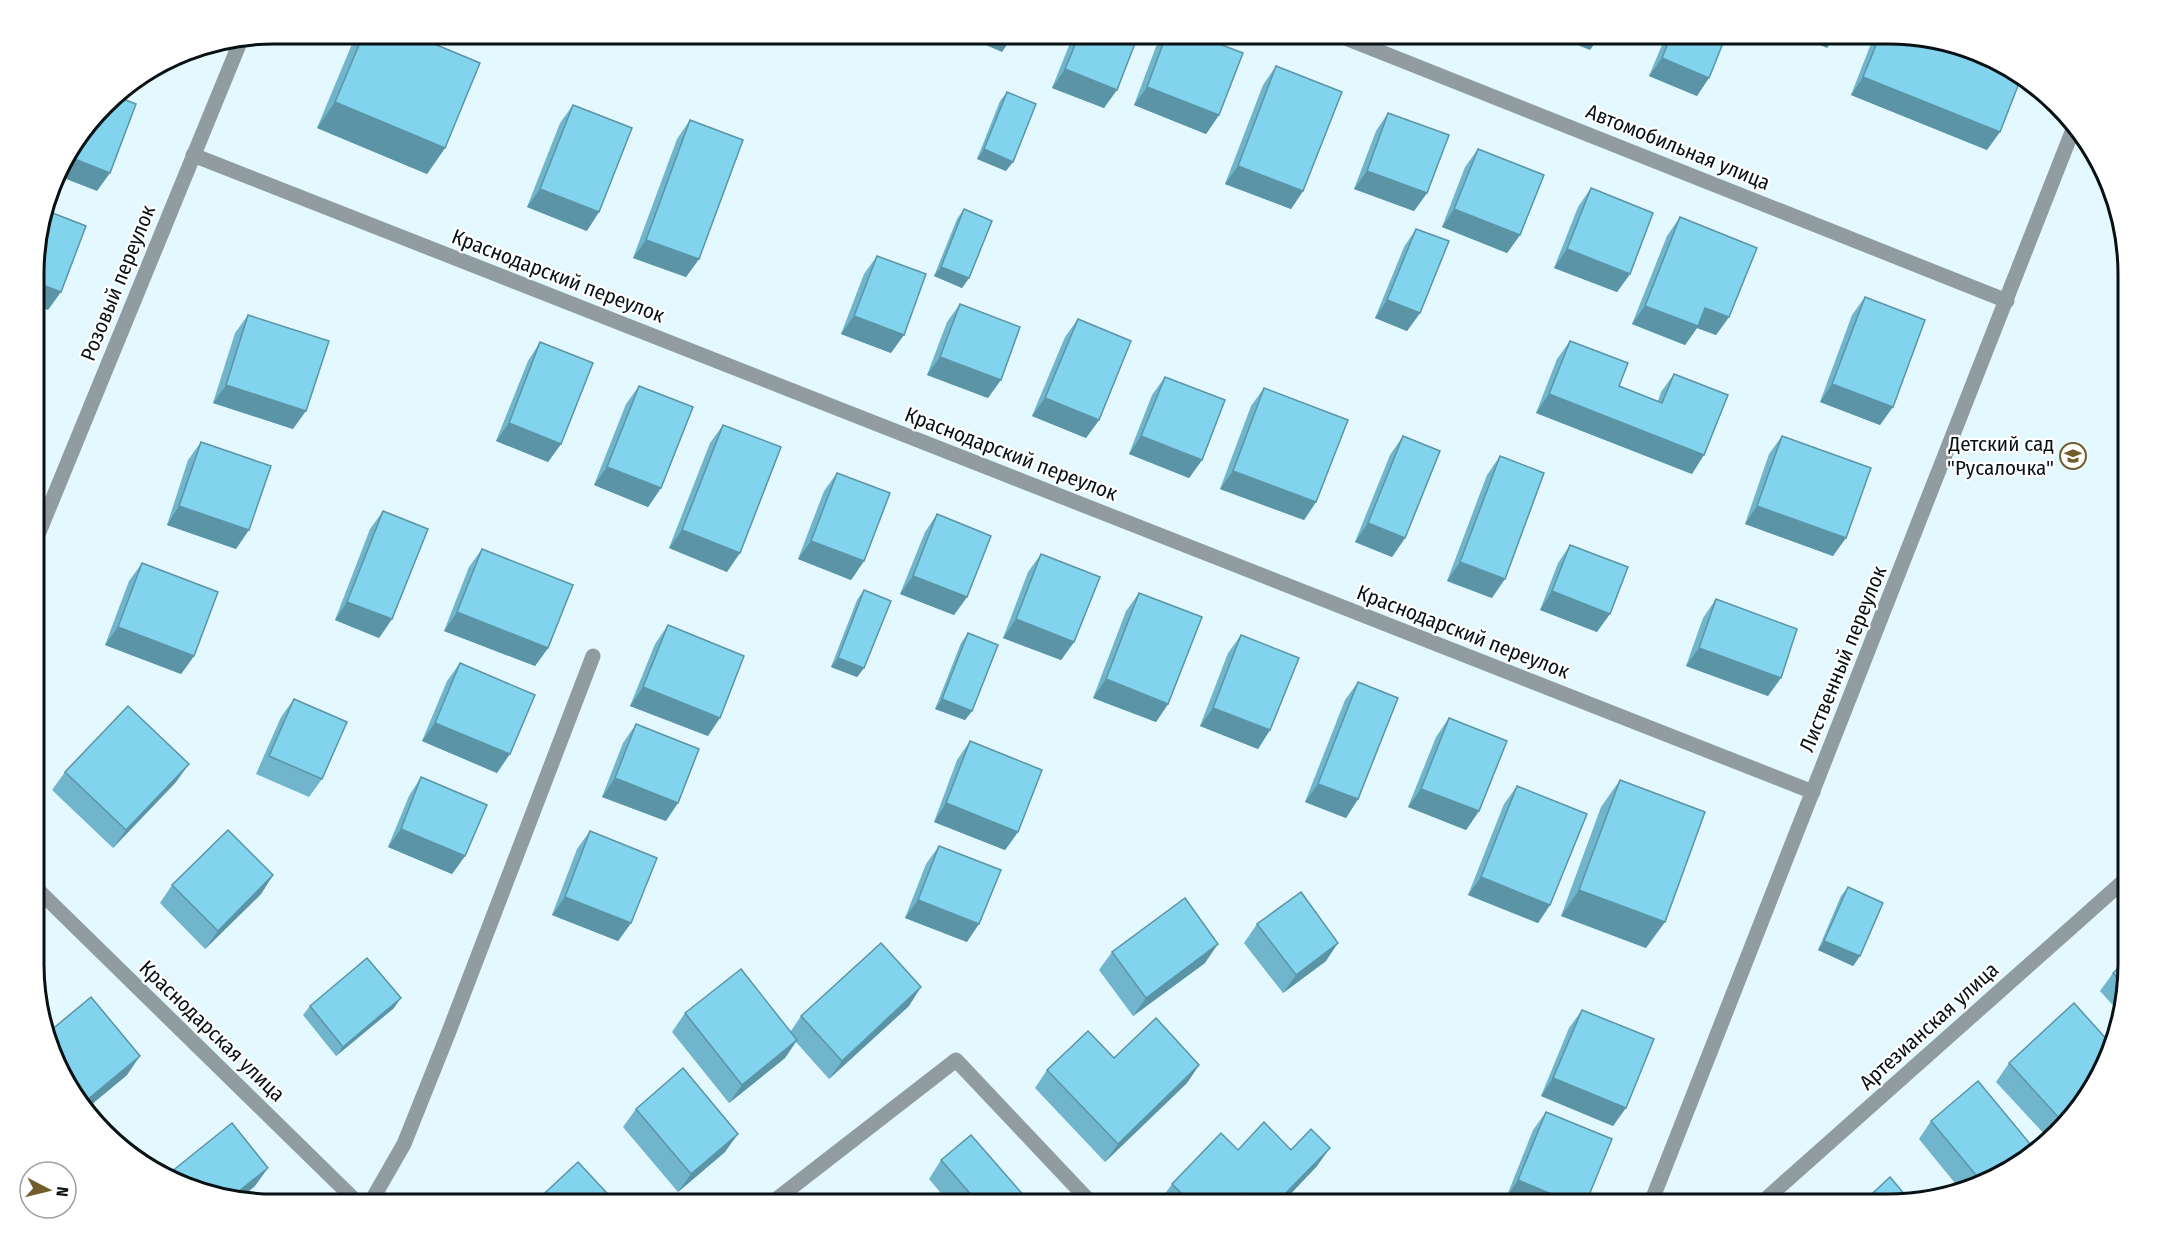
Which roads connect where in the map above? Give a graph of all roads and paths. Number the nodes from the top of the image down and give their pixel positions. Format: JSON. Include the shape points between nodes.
{"nodes":[{"id":1,"x":1361,"y":44,"type":"edge"},
{"id":2,"x":238,"y":46,"type":"edge"},
{"id":3,"x":2071,"y":135,"type":"edge"},
{"id":4,"x":193,"y":155,"type":"junction"},
{"id":5,"x":2007,"y":301,"type":"junction"},
{"id":6,"x":44,"y":520,"type":"edge"},
{"id":7,"x":593,"y":656,"type":"dead end"},
{"id":8,"x":1813,"y":792,"type":"junction"},
{"id":9,"x":2118,"y":886,"type":"edge"},
{"id":10,"x":44,"y":896,"type":"edge"},
{"id":11,"x":349,"y":1194,"type":"edge"},
{"id":12,"x":375,"y":1194,"type":"edge"},
{"id":13,"x":783,"y":1194,"type":"edge"},
{"id":14,"x":1083,"y":1194,"type":"edge"},
{"id":15,"x":1654,"y":1194,"type":"edge"},
{"id":16,"x":1770,"y":1194,"type":"edge"}],
"edges":[{"from":1,"to":5,"type":"street","name":"Автомобильная улица"},
{"from":2,"to":4,"type":"street","name":"Розовый переулок"},
{"from":3,"to":5,"type":"street","name":"Лиственный переулок"},
{"from":4,"to":6,"type":"street","name":"Розовый переулок"},
{"from":4,"to":8,"type":"street","name":"Краснодарский переулок"},
{"from":5,"to":8,"type":"street","name":"Лиственный переулок"},
{"from":7,"to":12,"type":"street","via":[[408,1133]]},
{"from":8,"to":15,"type":"street","name":"Лиственный переулок"},
{"from":9,"to":16,"type":"street","name":"Артезианская улица"},
{"from":10,"to":11,"type":"street","name":"Краснодарская улица"},
{"from":13,"to":14,"type":"street","via":[[956,1060]]}]}
